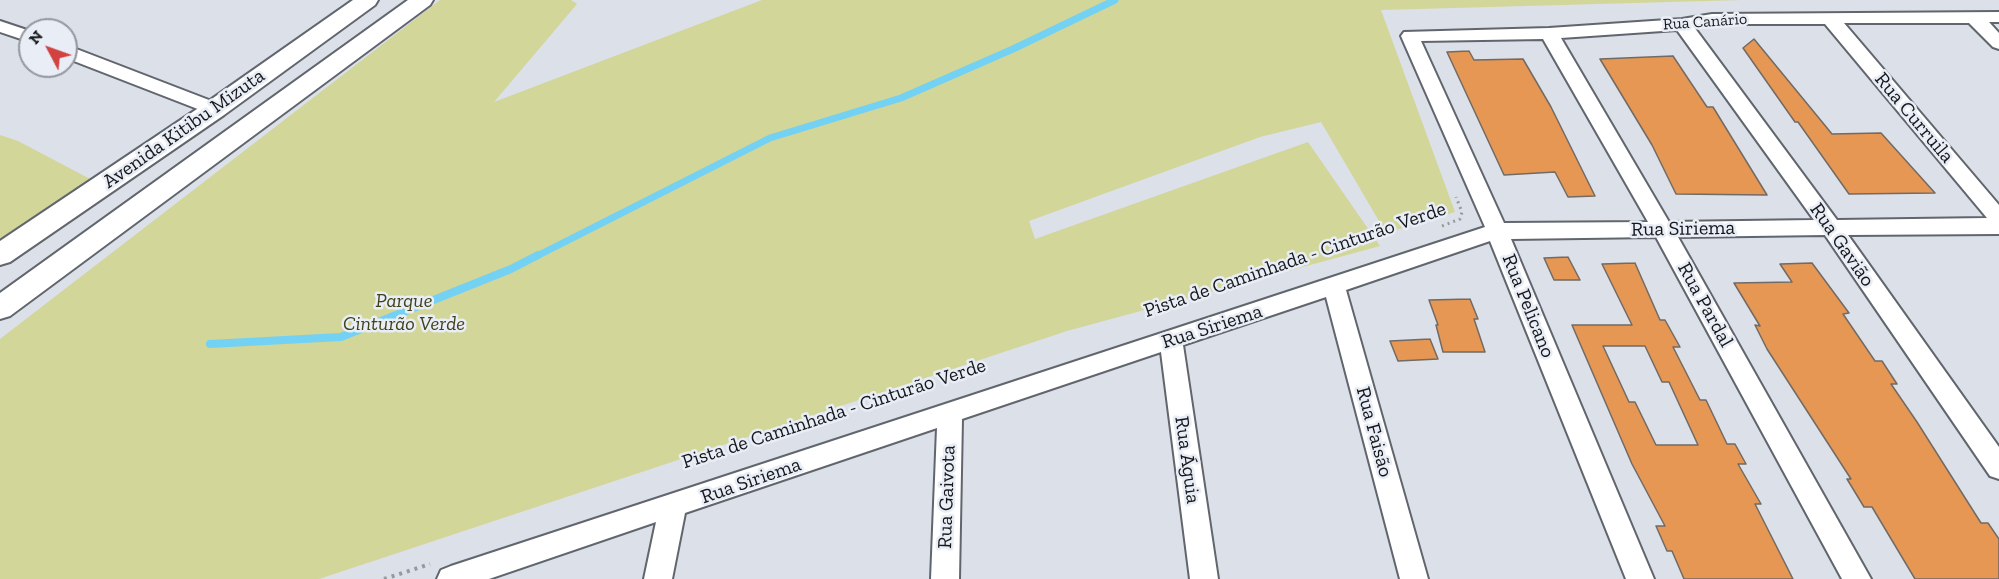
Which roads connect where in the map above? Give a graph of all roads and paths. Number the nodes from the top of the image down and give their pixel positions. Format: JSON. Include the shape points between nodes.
{"nodes":[{"id":1,"x":367,"y":0,"type":"edge"},
{"id":2,"x":422,"y":0,"type":"edge"},
{"id":3,"x":1974,"y":17,"type":"junction"},
{"id":4,"x":1999,"y":17,"type":"edge"},
{"id":5,"x":1830,"y":18,"type":"junction"},
{"id":6,"x":1682,"y":24,"type":"junction"},
{"id":7,"x":0,"y":26,"type":"edge"},
{"id":8,"x":18,"y":33,"type":"edge"},
{"id":9,"x":1550,"y":33,"type":"junction"},
{"id":10,"x":1410,"y":36,"type":"joint"},
{"id":11,"x":1999,"y":43,"type":"edge"},
{"id":12,"x":78,"y":56,"type":"edge"},
{"id":13,"x":214,"y":108,"type":"junction"},
{"id":14,"x":1454,"y":190,"type":"dead end"},
{"id":15,"x":1999,"y":219,"type":"edge"},
{"id":16,"x":1999,"y":226,"type":"edge"},
{"id":17,"x":1440,"y":227,"type":"dead end"},
{"id":18,"x":1831,"y":228,"type":"junction"},
{"id":19,"x":1663,"y":230,"type":"junction"},
{"id":20,"x":1497,"y":231,"type":"junction"},
{"id":21,"x":0,"y":255,"type":"edge"},
{"id":22,"x":1334,"y":286,"type":"junction"},
{"id":23,"x":0,"y":308,"type":"edge"},
{"id":24,"x":1171,"y":340,"type":"junction"},
{"id":25,"x":950,"y":414,"type":"junction"},
{"id":26,"x":1999,"y":468,"type":"edge"},
{"id":27,"x":673,"y":507,"type":"junction"},
{"id":28,"x":445,"y":570,"type":"edge"},
{"id":29,"x":384,"y":579,"type":"edge"},
{"id":30,"x":658,"y":579,"type":"edge"},
{"id":31,"x":945,"y":579,"type":"edge"},
{"id":32,"x":1204,"y":579,"type":"edge"},
{"id":33,"x":1414,"y":579,"type":"edge"},
{"id":34,"x":1640,"y":579,"type":"edge"},
{"id":35,"x":1857,"y":579,"type":"edge"}],
"edges":[{"from":1,"to":13,"type":"street","name":"Avenida Kitibu Mizuta"},
{"from":2,"to":23,"type":"street"},
{"from":3,"to":4,"type":"street","name":"Rua Canário"},
{"from":3,"to":5,"type":"street","name":"Rua Canário"},
{"from":3,"to":11,"type":"street"},
{"from":5,"to":6,"type":"street","name":"Rua Canário","via":[[1712,19]]},
{"from":5,"to":15,"type":"street","name":"Rua Curruila"},
{"from":6,"to":9,"type":"street","name":"Rua Canário"},
{"from":6,"to":18,"type":"street","name":"Rua Gavião"},
{"from":7,"to":8,"type":"street"},
{"from":9,"to":10,"type":"street","name":"Rua Canário"},
{"from":9,"to":19,"type":"street","name":"Rua Pardal"},
{"from":10,"to":20,"type":"street","name":"Rua Pelicano"},
{"from":12,"to":13,"type":"street"},
{"from":13,"to":21,"type":"street","name":"Avenida Kitibu Mizuta"},
{"from":14,"to":17,"type":"path","name":"Pista de Caminhada - Cinturão Verde","via":[[1462,212],[1460,219]]},
{"from":16,"to":18,"type":"street","name":"Rua Siriema"},
{"from":18,"to":19,"type":"street","name":"Rua Siriema"},
{"from":18,"to":26,"type":"street","name":"Rua Gavião"},
{"from":19,"to":20,"type":"street","name":"Rua Siriema"},
{"from":19,"to":35,"type":"street","name":"Rua Pardal"},
{"from":20,"to":22,"type":"street","name":"Rua Siriema"},
{"from":20,"to":34,"type":"street","name":"Rua Pelicano"},
{"from":22,"to":24,"type":"street","name":"Rua Siriema"},
{"from":22,"to":33,"type":"street","name":"Rua Faisão"},
{"from":24,"to":25,"type":"street","name":"Rua Siriema"},
{"from":24,"to":32,"type":"street","name":"Rua Águia"},
{"from":25,"to":27,"type":"street","name":"Rua Siriema"},
{"from":25,"to":31,"type":"street","name":"Rua Gaivota"},
{"from":27,"to":28,"type":"street","name":"Rua Siriema"},
{"from":27,"to":30,"type":"street"},
{"from":28,"to":29,"type":"path"}]}
